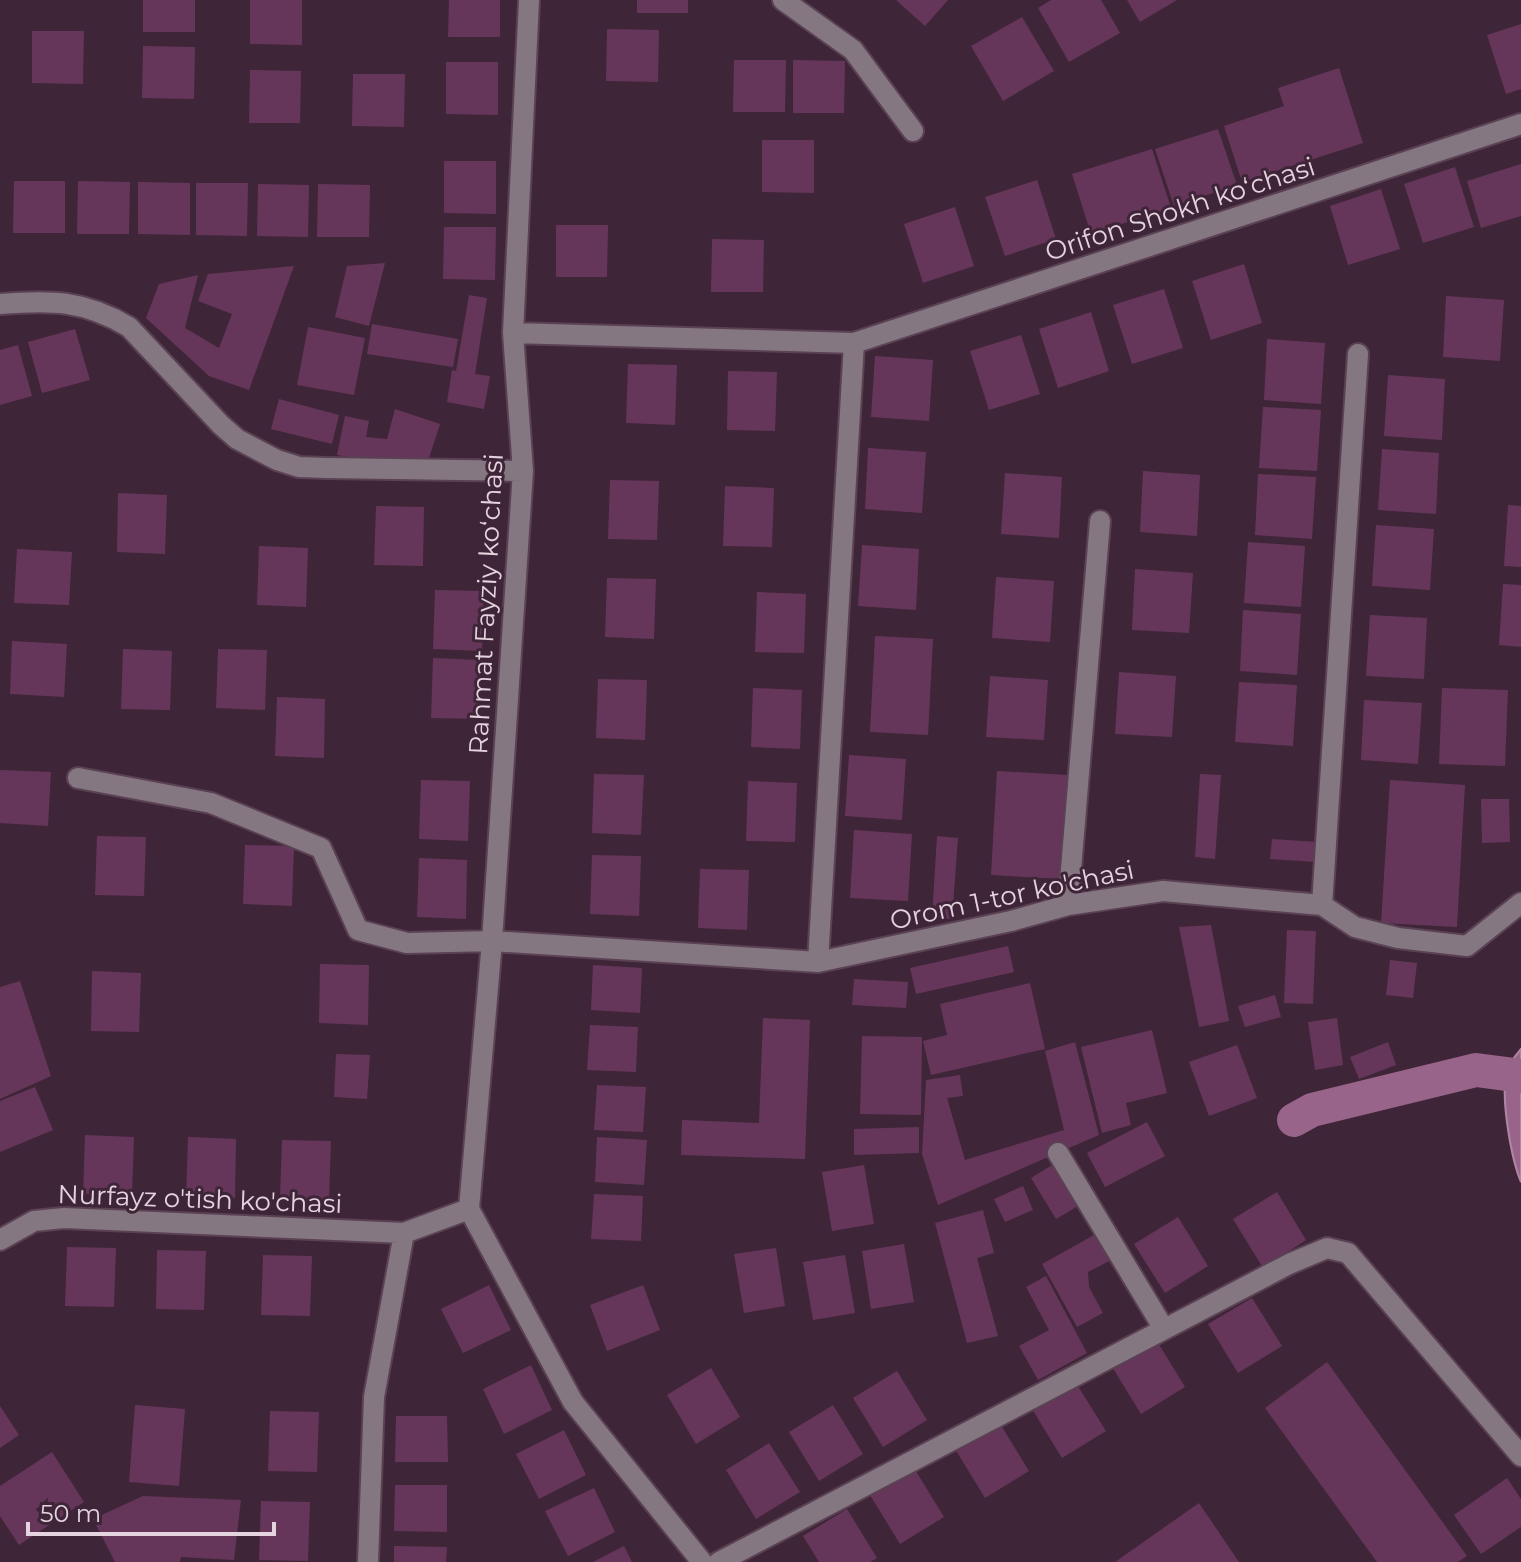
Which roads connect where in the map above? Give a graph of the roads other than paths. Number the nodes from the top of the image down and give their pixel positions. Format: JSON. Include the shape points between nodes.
{"nodes":[{"id":1,"x":529,"y":0,"type":"edge"},
{"id":2,"x":783,"y":0,"type":"edge"},
{"id":3,"x":1521,"y":124,"type":"edge"},
{"id":4,"x":913,"y":131,"type":"dead end"},
{"id":5,"x":0,"y":304,"type":"edge"},
{"id":6,"x":513,"y":333,"type":"junction"},
{"id":7,"x":854,"y":343,"type":"junction"},
{"id":8,"x":1358,"y":354,"type":"dead end"},
{"id":9,"x":523,"y":471,"type":"junction"},
{"id":10,"x":1100,"y":521,"type":"dead end"},
{"id":11,"x":78,"y":778,"type":"dead end"},
{"id":12,"x":1521,"y":903,"type":"edge"},
{"id":13,"x":1068,"y":905,"type":"junction"},
{"id":14,"x":1322,"y":905,"type":"junction"},
{"id":15,"x":492,"y":941,"type":"junction"},
{"id":16,"x":818,"y":962,"type":"junction"},
{"id":17,"x":1058,"y":1153,"type":"dead end"},
{"id":18,"x":469,"y":1209,"type":"junction"},
{"id":19,"x":404,"y":1233,"type":"junction"},
{"id":20,"x":0,"y":1240,"type":"edge"},
{"id":21,"x":1164,"y":1329,"type":"junction"},
{"id":22,"x":1521,"y":1456,"type":"edge"},
{"id":23,"x":368,"y":1562,"type":"edge"},
{"id":24,"x":702,"y":1562,"type":"edge"},
{"id":25,"x":719,"y":1562,"type":"edge"}],
"edges":[{"from":1,"to":6,"type":"street","name":"Rahmat Fayziy koʻchasi"},
{"from":2,"to":4,"type":"street","via":[[853,50]]},
{"from":3,"to":7,"type":"street","name":"Orifon Shokh koʻchasi"},
{"from":5,"to":9,"type":"street","via":[[62,302],[109,315],[129,327],[237,439],[287,464]]},
{"from":6,"to":7,"type":"street","name":"Orifon Shokh koʻchasi"},
{"from":6,"to":9,"type":"street","name":"Rahmat Fayziy koʻchasi"},
{"from":7,"to":16,"type":"street"},
{"from":8,"to":14,"type":"street"},
{"from":9,"to":15,"type":"street","name":"Rahmat Fayziy koʻchasi"},
{"from":10,"to":13,"type":"street"},
{"from":11,"to":15,"type":"street","name":"Orom 1-tor ko'chasi","via":[[211,803],[321,848],[358,930],[407,943]]},
{"from":12,"to":14,"type":"street","name":"Orom 1-tor ko'chasi","via":[[1467,946],[1355,927]]},
{"from":13,"to":14,"type":"street","name":"Orom 1-tor ko'chasi","via":[[1163,891]]},
{"from":13,"to":16,"type":"street","name":"Orom 1-tor ko'chasi"},
{"from":15,"to":16,"type":"street","name":"Orom 1-tor ko'chasi"},
{"from":15,"to":18,"type":"street","name":"Rahmat Fayziy koʻchasi"},
{"from":17,"to":21,"type":"street"},
{"from":18,"to":19,"type":"street","name":"Nurfayz o'tish ko'chasi"},
{"from":18,"to":24,"type":"street","via":[[573,1402]]},
{"from":19,"to":20,"type":"street","name":"Nurfayz o'tish ko'chasi","via":[[64,1218],[34,1221]]},
{"from":19,"to":23,"type":"street","via":[[374,1397]]},
{"from":21,"to":22,"type":"street","via":[[1327,1248],[1348,1253]]},
{"from":21,"to":25,"type":"street"}]}
